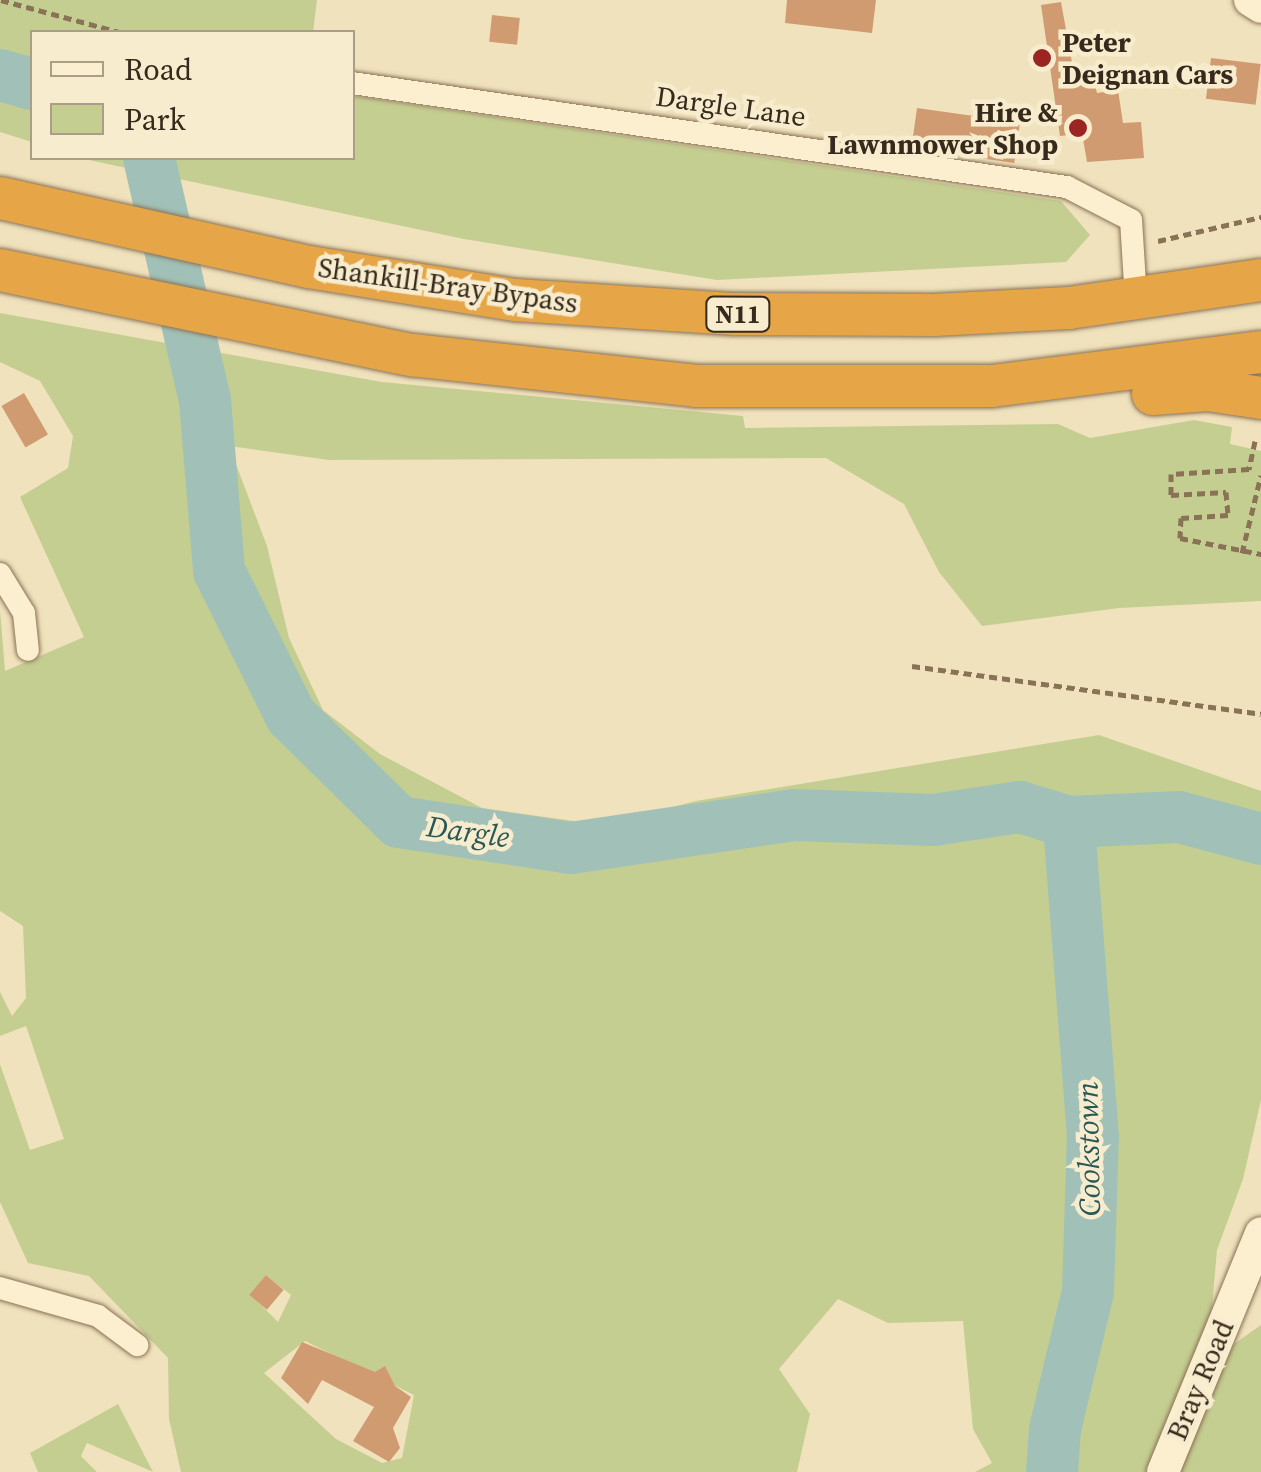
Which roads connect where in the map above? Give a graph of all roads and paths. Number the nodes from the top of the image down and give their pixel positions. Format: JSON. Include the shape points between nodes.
{"nodes":[{"id":1,"x":1,"y":0,"type":"edge"},
{"id":2,"x":1250,"y":0,"type":"edge"},
{"id":3,"x":1261,"y":7,"type":"edge"},
{"id":4,"x":113,"y":30,"type":"edge"},
{"id":5,"x":355,"y":83,"type":"edge"},
{"id":6,"x":0,"y":174,"type":"edge"},
{"id":7,"x":0,"y":198,"type":"edge"},
{"id":8,"x":45,"y":208,"type":"junction"},
{"id":9,"x":1261,"y":217,"type":"edge"},
{"id":10,"x":1136,"y":247,"type":"junction"},
{"id":11,"x":0,"y":270,"type":"edge"},
{"id":12,"x":1261,"y":280,"type":"edge"},
{"id":13,"x":1136,"y":300,"type":"junction"},
{"id":14,"x":1261,"y":352,"type":"edge"},
{"id":15,"x":992,"y":386,"type":"junction"},
{"id":16,"x":1261,"y":398,"type":"edge"},
{"id":17,"x":1255,"y":441,"type":"dead end"},
{"id":18,"x":1261,"y":475,"type":"edge"},
{"id":19,"x":1242,"y":553,"type":"junction"},
{"id":20,"x":1261,"y":554,"type":"edge"},
{"id":21,"x":0,"y":574,"type":"edge"},
{"id":22,"x":28,"y":650,"type":"dead end"},
{"id":23,"x":912,"y":666,"type":"dead end"},
{"id":24,"x":1261,"y":714,"type":"edge"},
{"id":25,"x":1261,"y":1233,"type":"edge"},
{"id":26,"x":0,"y":1288,"type":"edge"},
{"id":27,"x":1247,"y":1293,"type":"edge"},
{"id":28,"x":138,"y":1345,"type":"dead end"},
{"id":29,"x":1164,"y":1472,"type":"edge"}],
"edges":[{"from":1,"to":4,"type":"path"},
{"from":2,"to":3,"type":"main road"},
{"from":5,"to":10,"type":"street","name":"Dargle Lane","via":[[1066,187],[1131,220]]},
{"from":6,"to":8,"type":"highway","number":"N11"},
{"from":7,"to":8,"type":"highway","name":"Shankill-Bray Bypass","number":"N11"},
{"from":8,"to":13,"type":"highway","name":"Shankill-Bray Bypass","number":"N11","via":[[218,248],[516,300],[735,314],[934,315]]},
{"from":9,"to":10,"type":"path"},
{"from":10,"to":13,"type":"street"},
{"from":11,"to":15,"type":"highway","via":[[412,355],[696,386]]},
{"from":12,"to":13,"type":"highway","name":"Shankill-Bray Bypass","number":"N11"},
{"from":14,"to":15,"type":"highway"},
{"from":15,"to":16,"type":"highway","via":[[1148,395],[1208,390]]},
{"from":17,"to":19,"type":"path","via":[[1249,469],[1171,474],[1172,495],[1226,492],[1228,515],[1181,518],[1180,538]]},
{"from":18,"to":19,"type":"path"},
{"from":19,"to":20,"type":"path"},
{"from":21,"to":22,"type":"street","via":[[24,614]]},
{"from":23,"to":24,"type":"path"},
{"from":25,"to":27,"type":"main road","name":"Bray Road"},
{"from":26,"to":28,"type":"street","via":[[98,1316]]},
{"from":27,"to":29,"type":"main road","name":"Bray Road"}]}
